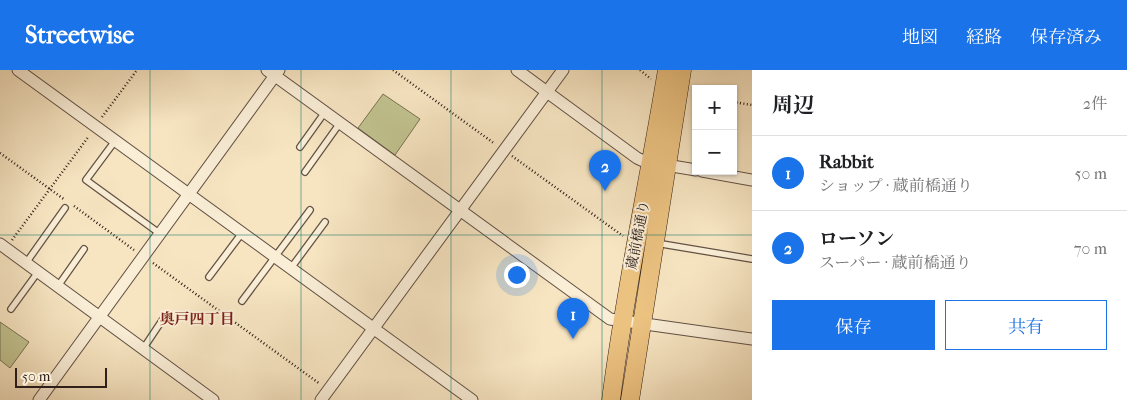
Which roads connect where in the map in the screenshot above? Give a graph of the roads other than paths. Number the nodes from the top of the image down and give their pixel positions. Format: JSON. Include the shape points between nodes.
{"nodes":[{"id":1,"x":18,"y":70,"type":"edge"},
{"id":2,"x":517,"y":70,"type":"edge"},
{"id":3,"x":563,"y":70,"type":"edge"},
{"id":4,"x":682,"y":70,"type":"edge"},
{"id":5,"x":274,"y":72,"type":"edge"},
{"id":6,"x":661,"y":75,"type":"edge"},
{"id":7,"x":547,"y":92,"type":"junction"},
{"id":8,"x":325,"y":112,"type":"junction"},
{"id":9,"x":340,"y":123,"type":"junction"},
{"id":10,"x":115,"y":141,"type":"junction"},
{"id":11,"x":300,"y":147,"type":"dead end"},
{"id":12,"x":659,"y":165,"type":"junction"},
{"id":13,"x":692,"y":169,"type":"edge"},
{"id":14,"x":305,"y":172,"type":"dead end"},
{"id":15,"x":724,"y":175,"type":"edge"},
{"id":16,"x":752,"y":180,"type":"edge"},
{"id":17,"x":188,"y":194,"type":"junction"},
{"id":18,"x":66,"y":208,"type":"dead end"},
{"id":19,"x":310,"y":210,"type":"dead end"},
{"id":20,"x":460,"y":210,"type":"junction"},
{"id":21,"x":325,"y":222,"type":"dead end"},
{"id":22,"x":242,"y":232,"type":"junction"},
{"id":23,"x":159,"y":233,"type":"junction"},
{"id":24,"x":656,"y":243,"type":"junction"},
{"id":25,"x":84,"y":249,"type":"dead end"},
{"id":26,"x":2,"y":250,"type":"edge"},
{"id":27,"x":275,"y":256,"type":"junction"},
{"id":28,"x":752,"y":259,"type":"edge"},
{"id":29,"x":26,"y":263,"type":"junction"},
{"id":30,"x":291,"y":268,"type":"junction"},
{"id":31,"x":38,"y":272,"type":"junction"},
{"id":32,"x":208,"y":277,"type":"dead end"},
{"id":33,"x":58,"y":286,"type":"junction"},
{"id":34,"x":242,"y":301,"type":"dead end"},
{"id":35,"x":11,"y":309,"type":"dead end"},
{"id":36,"x":99,"y":317,"type":"junction"},
{"id":37,"x":164,"y":319,"type":"dead end"},
{"id":38,"x":621,"y":322,"type":"junction"},
{"id":39,"x":642,"y":323,"type":"junction"},
{"id":40,"x":374,"y":328,"type":"junction"},
{"id":41,"x":752,"y":339,"type":"edge"},
{"id":42,"x":143,"y":349,"type":"junction"},
{"id":43,"x":39,"y":400,"type":"edge"},
{"id":44,"x":213,"y":400,"type":"edge"},
{"id":45,"x":321,"y":400,"type":"edge"},
{"id":46,"x":472,"y":400,"type":"edge"},
{"id":47,"x":610,"y":400,"type":"edge"},
{"id":48,"x":630,"y":400,"type":"edge"}],
"edges":[{"from":1,"to":10,"type":"street"},
{"from":2,"to":7,"type":"street"},
{"from":3,"to":7,"type":"street"},
{"from":4,"to":12,"type":"main road","name":"蔵前橋通り"},
{"from":5,"to":8,"type":"street"},
{"from":5,"to":17,"type":"street"},
{"from":6,"to":12,"type":"main road","name":"蔵前橋通り"},
{"from":7,"to":12,"type":"street","via":[[637,158]]},
{"from":7,"to":20,"type":"street"},
{"from":8,"to":9,"type":"street"},
{"from":8,"to":11,"type":"lane"},
{"from":9,"to":14,"type":"lane"},
{"from":9,"to":20,"type":"street"},
{"from":10,"to":17,"type":"street"},
{"from":10,"to":23,"type":"lane","via":[[86,180]]},
{"from":12,"to":13,"type":"street"},
{"from":12,"to":24,"type":"main road","name":"蔵前橋通り"},
{"from":12,"to":38,"type":"main road","name":"蔵前橋通り"},
{"from":15,"to":16,"type":"street"},
{"from":17,"to":22,"type":"street"},
{"from":17,"to":23,"type":"street"},
{"from":18,"to":29,"type":"lane"},
{"from":19,"to":27,"type":"lane"},
{"from":20,"to":38,"type":"street","via":[[610,319]]},
{"from":20,"to":40,"type":"street"},
{"from":21,"to":30,"type":"lane"},
{"from":22,"to":27,"type":"street"},
{"from":22,"to":32,"type":"lane"},
{"from":23,"to":36,"type":"street"},
{"from":24,"to":28,"type":"lane"},
{"from":24,"to":39,"type":"main road","name":"蔵前橋通り"},
{"from":25,"to":33,"type":"lane"},
{"from":26,"to":29,"type":"street"},
{"from":27,"to":30,"type":"street"},
{"from":27,"to":34,"type":"lane"},
{"from":29,"to":31,"type":"street"},
{"from":30,"to":40,"type":"street"},
{"from":31,"to":33,"type":"street"},
{"from":31,"to":35,"type":"lane"},
{"from":33,"to":36,"type":"street"},
{"from":36,"to":42,"type":"street"},
{"from":36,"to":43,"type":"street"},
{"from":37,"to":42,"type":"lane"},
{"from":38,"to":39,"type":"street"},
{"from":38,"to":47,"type":"main road","name":"蔵前橋通り"},
{"from":39,"to":41,"type":"street"},
{"from":39,"to":48,"type":"main road","name":"蔵前橋通り"},
{"from":40,"to":45,"type":"street"},
{"from":40,"to":46,"type":"street"},
{"from":42,"to":44,"type":"street"}]}
